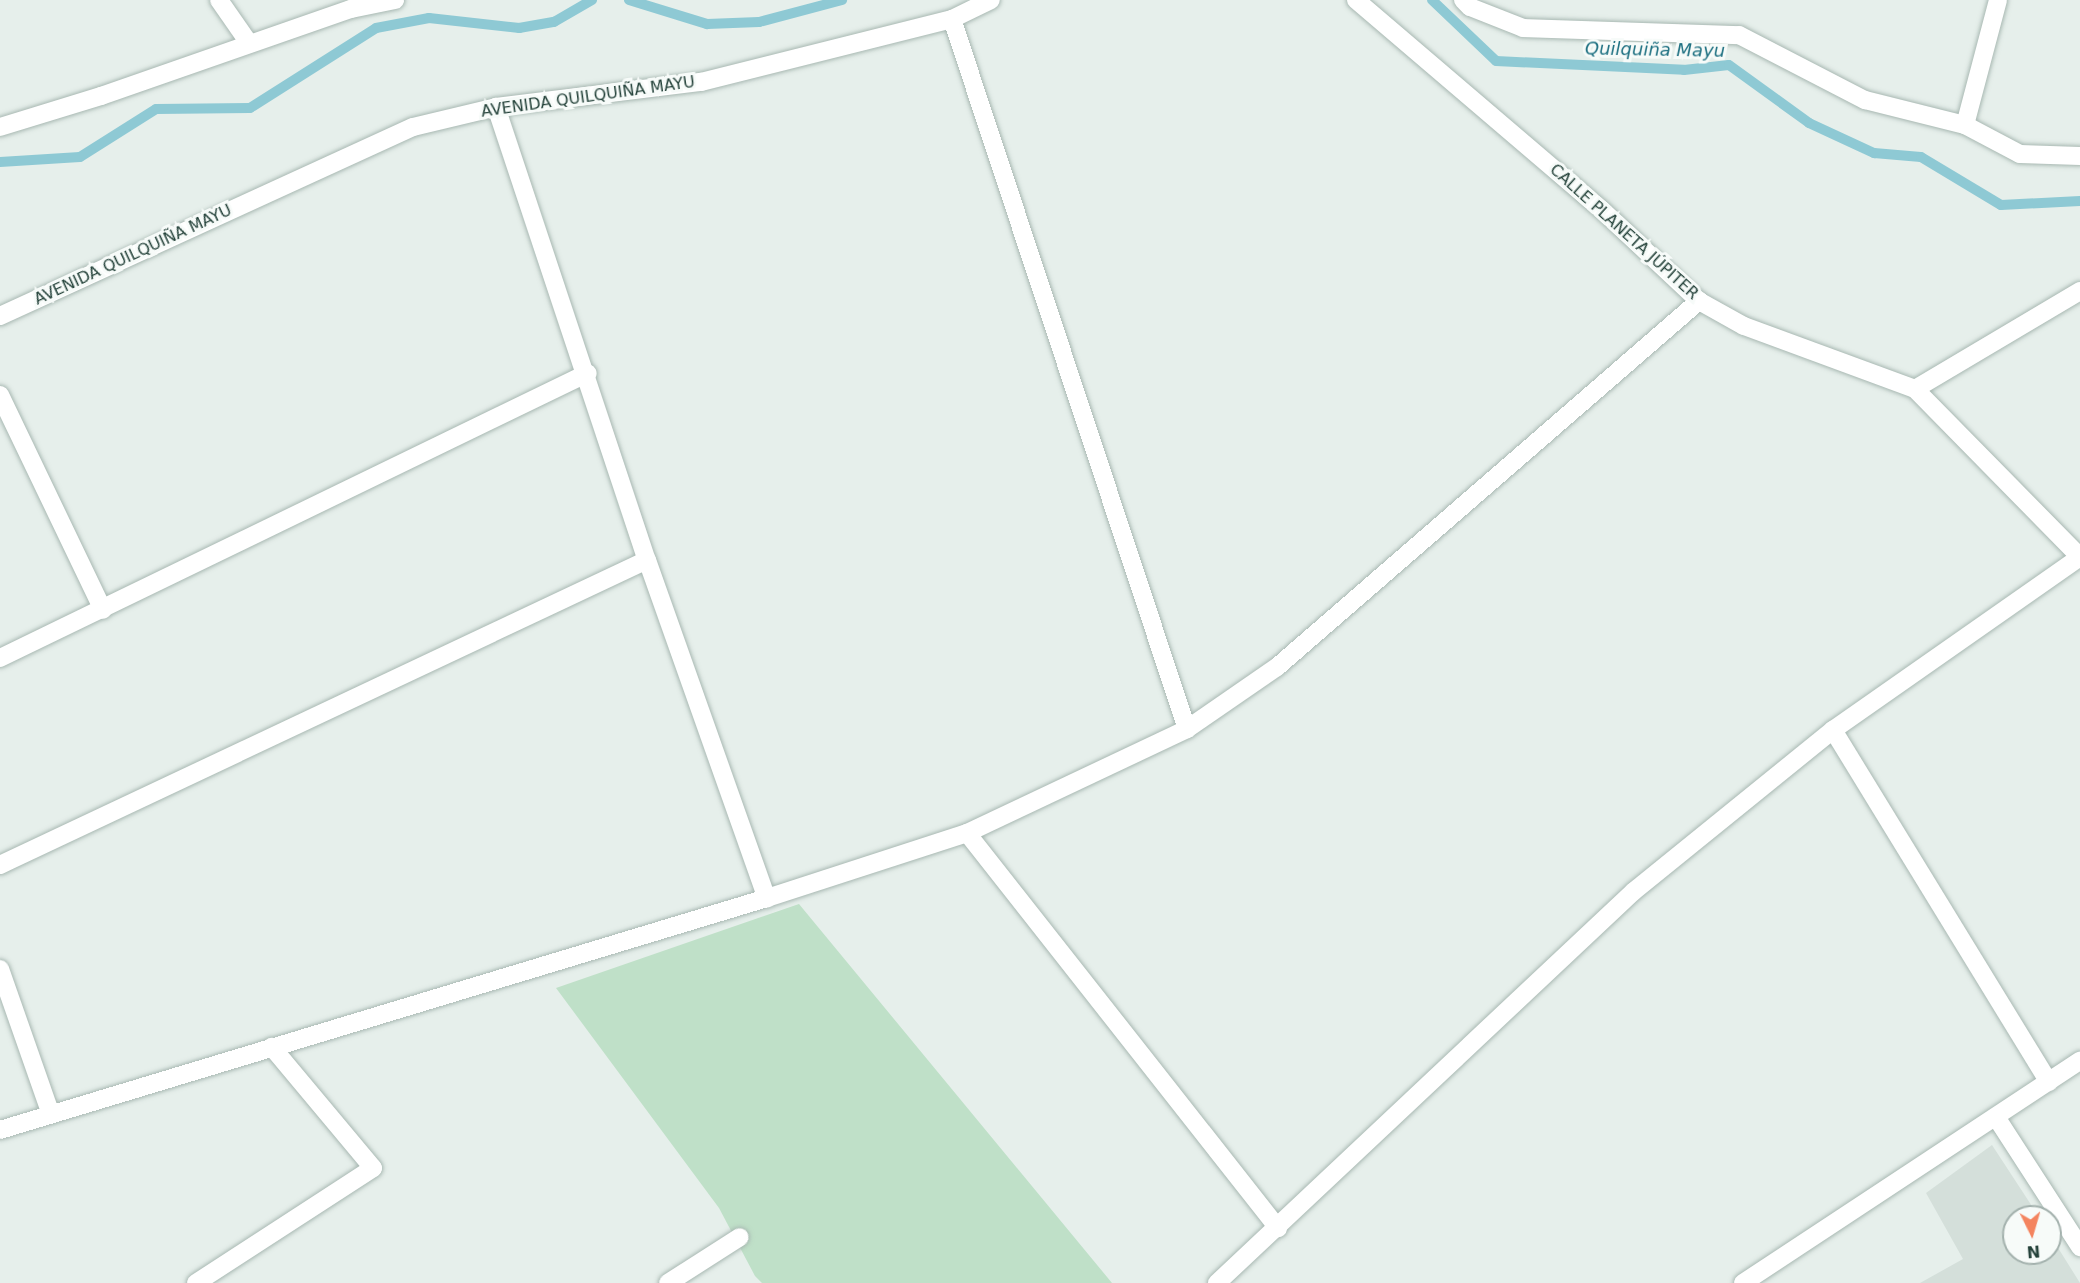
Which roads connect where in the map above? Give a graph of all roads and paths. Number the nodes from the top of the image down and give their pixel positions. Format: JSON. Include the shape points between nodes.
{"nodes":[{"id":1,"x":219,"y":0,"type":"edge"},
{"id":2,"x":395,"y":0,"type":"edge"},
{"id":3,"x":990,"y":0,"type":"edge"},
{"id":4,"x":1356,"y":0,"type":"edge"},
{"id":5,"x":1463,"y":0,"type":"edge"},
{"id":6,"x":1998,"y":0,"type":"edge"},
{"id":7,"x":952,"y":19,"type":"junction"},
{"id":8,"x":249,"y":43,"type":"junction"},
{"id":9,"x":495,"y":107,"type":"junction"},
{"id":10,"x":1965,"y":125,"type":"junction"},
{"id":11,"x":0,"y":127,"type":"edge"},
{"id":12,"x":2080,"y":156,"type":"edge"},
{"id":13,"x":2080,"y":291,"type":"edge"},
{"id":14,"x":1699,"y":301,"type":"junction"},
{"id":15,"x":0,"y":316,"type":"edge"},
{"id":16,"x":588,"y":373,"type":"junction"},
{"id":17,"x":1915,"y":389,"type":"junction"},
{"id":18,"x":0,"y":395,"type":"edge"},
{"id":19,"x":2080,"y":557,"type":"edge"},
{"id":20,"x":647,"y":560,"type":"junction"},
{"id":21,"x":103,"y":610,"type":"junction"},
{"id":22,"x":0,"y":658,"type":"edge"},
{"id":23,"x":1187,"y":729,"type":"junction"},
{"id":24,"x":1833,"y":730,"type":"junction"},
{"id":25,"x":967,"y":833,"type":"junction"},
{"id":26,"x":0,"y":865,"type":"edge"},
{"id":27,"x":767,"y":898,"type":"junction"},
{"id":28,"x":0,"y":969,"type":"edge"},
{"id":29,"x":272,"y":1047,"type":"junction"},
{"id":30,"x":2080,"y":1061,"type":"edge"},
{"id":31,"x":2049,"y":1082,"type":"junction"},
{"id":32,"x":50,"y":1112,"type":"junction"},
{"id":33,"x":1996,"y":1117,"type":"junction"},
{"id":34,"x":0,"y":1130,"type":"edge"},
{"id":35,"x":1278,"y":1228,"type":"junction"},
{"id":36,"x":740,"y":1237,"type":"dead end"},
{"id":37,"x":2080,"y":1247,"type":"edge"},
{"id":38,"x":1223,"y":1281,"type":"edge"},
{"id":39,"x":196,"y":1283,"type":"edge"},
{"id":40,"x":668,"y":1283,"type":"edge"},
{"id":41,"x":1743,"y":1283,"type":"edge"}],
"edges":[{"from":1,"to":8,"type":"street"},
{"from":2,"to":8,"type":"street","via":[[351,9]]},
{"from":3,"to":7,"type":"street","name":"AVENIDA QUILQUIÑA MAYU"},
{"from":4,"to":14,"type":"street","name":"CALLE PLANETA JÚPITER","via":[[1602,210]]},
{"from":5,"to":10,"type":"street","via":[[1470,7],[1523,28],[1739,35],[1865,100]]},
{"from":6,"to":10,"type":"street"},
{"from":7,"to":9,"type":"street","name":"AVENIDA QUILQUIÑA MAYU","via":[[701,82]]},
{"from":7,"to":23,"type":"street"},
{"from":8,"to":11,"type":"street"},
{"from":9,"to":15,"type":"street","name":"AVENIDA QUILQUIÑA MAYU","via":[[412,127]]},
{"from":9,"to":16,"type":"street"},
{"from":10,"to":12,"type":"street","via":[[2020,154]]},
{"from":13,"to":17,"type":"street"},
{"from":14,"to":17,"type":"street","name":"CALLE PLANETA JÚPITER","via":[[1744,326]]},
{"from":14,"to":23,"type":"street","via":[[1277,667]]},
{"from":16,"to":20,"type":"street"},
{"from":16,"to":21,"type":"street"},
{"from":17,"to":19,"type":"street","name":"CALLE PLANETA JÚPITER"},
{"from":18,"to":21,"type":"street"},
{"from":19,"to":24,"type":"street"},
{"from":20,"to":26,"type":"street"},
{"from":20,"to":27,"type":"street"},
{"from":21,"to":22,"type":"street"},
{"from":23,"to":25,"type":"street"},
{"from":24,"to":31,"type":"street"},
{"from":24,"to":35,"type":"street","via":[[1634,891]]},
{"from":25,"to":27,"type":"street"},
{"from":25,"to":35,"type":"street"},
{"from":27,"to":29,"type":"street"},
{"from":28,"to":32,"type":"street"},
{"from":29,"to":32,"type":"street"},
{"from":29,"to":39,"type":"street","via":[[373,1168]]},
{"from":30,"to":31,"type":"street"},
{"from":31,"to":33,"type":"street"},
{"from":32,"to":34,"type":"street"},
{"from":33,"to":37,"type":"street"},
{"from":33,"to":41,"type":"street"},
{"from":35,"to":38,"type":"street"},
{"from":36,"to":40,"type":"street"}]}
